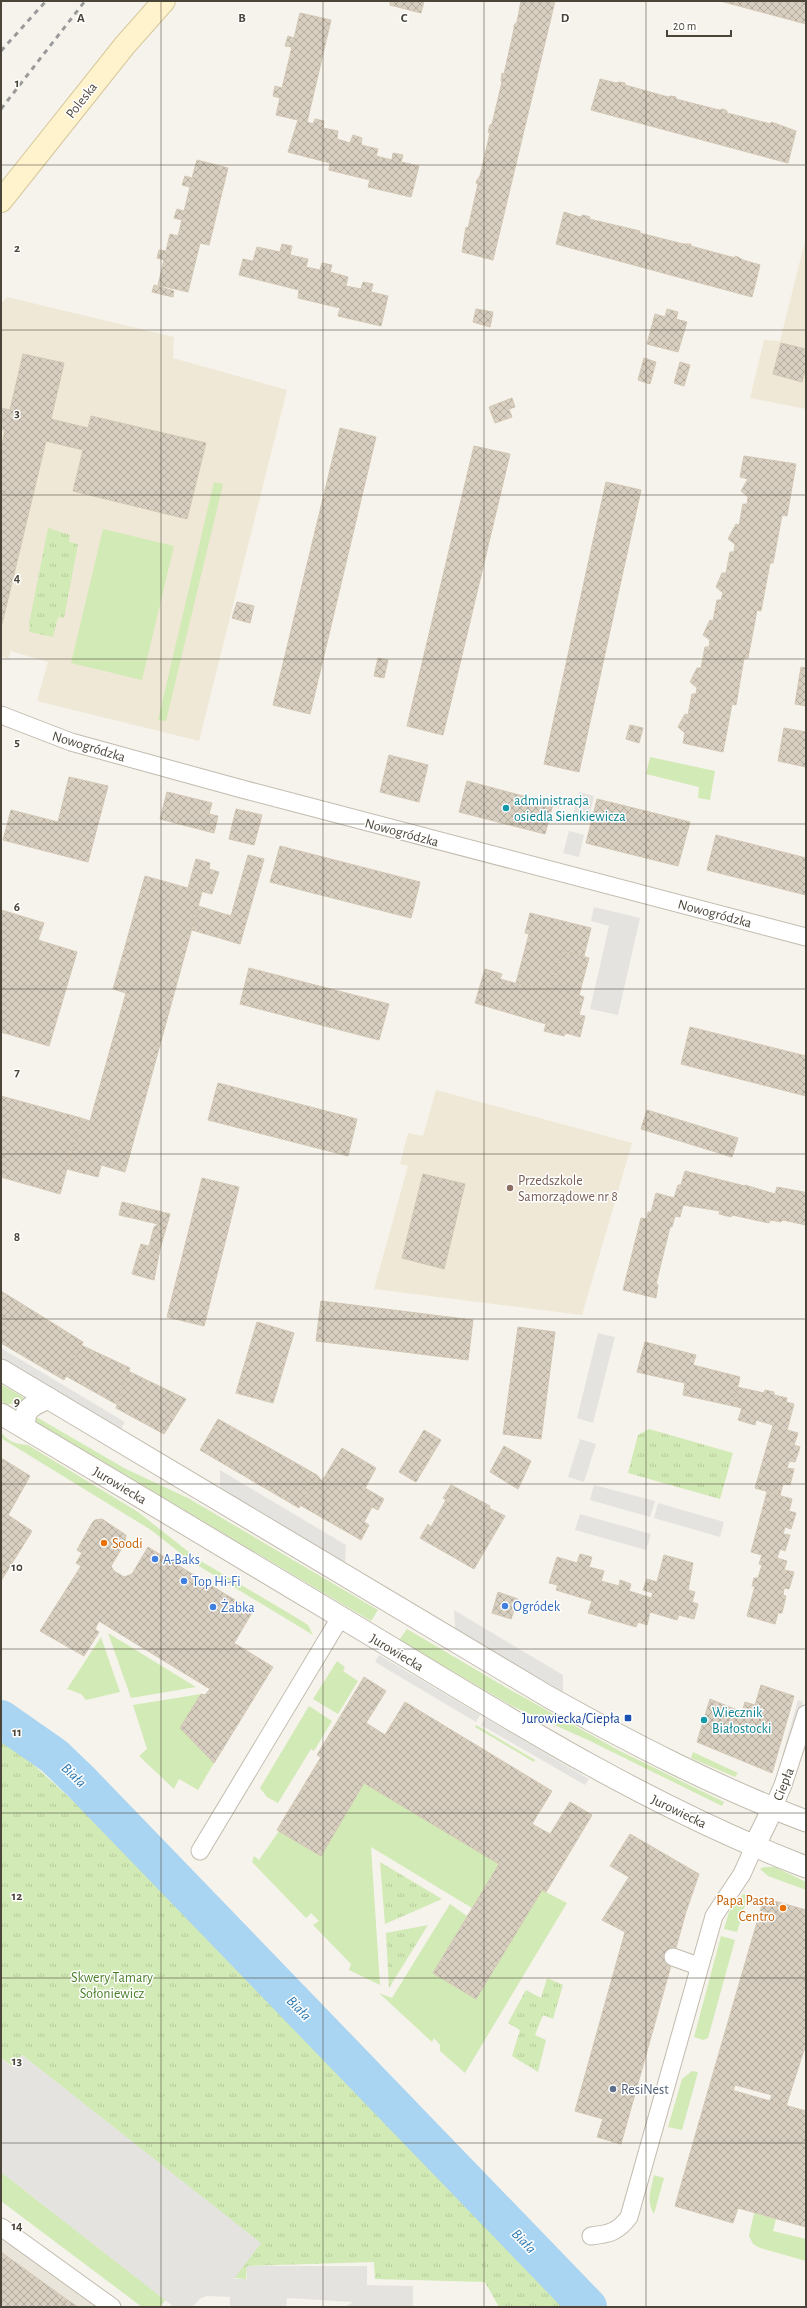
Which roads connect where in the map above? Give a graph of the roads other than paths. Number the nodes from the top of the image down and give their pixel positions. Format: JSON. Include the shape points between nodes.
{"nodes":[{"id":1,"x":164,"y":1,"type":"edge"},
{"id":2,"x":1,"y":201,"type":"edge"},
{"id":3,"x":1,"y":715,"type":"edge"},
{"id":4,"x":806,"y":937,"type":"edge"},
{"id":5,"x":1,"y":1370,"type":"edge"},
{"id":6,"x":48,"y":1398,"type":"junction"},
{"id":7,"x":1,"y":1414,"type":"edge"},
{"id":8,"x":25,"y":1428,"type":"junction"},
{"id":9,"x":340,"y":1618,"type":"junction"},
{"id":10,"x":806,"y":1714,"type":"edge"},
{"id":11,"x":773,"y":1808,"type":"junction"},
{"id":12,"x":806,"y":1821,"type":"edge"},
{"id":13,"x":754,"y":1847,"type":"junction"},
{"id":14,"x":200,"y":1851,"type":"dead end"},
{"id":15,"x":806,"y":1867,"type":"edge"},
{"id":16,"x":673,"y":1957,"type":"dead end"},
{"id":17,"x":698,"y":1966,"type":"junction"},
{"id":18,"x":1,"y":2227,"type":"edge"},
{"id":19,"x":591,"y":2236,"type":"dead end"},
{"id":20,"x":112,"y":2307,"type":"edge"}],
"edges":[{"from":1,"to":2,"type":"main road","name":"Poleska","via":[[125,45]]},
{"from":3,"to":4,"type":"street","name":"Nowogródzka","via":[[71,742]]},
{"from":5,"to":6,"type":"street"},
{"from":6,"to":8,"type":"street","via":[[29,1408],[24,1415]]},
{"from":6,"to":11,"type":"street","via":[[546,1696],[613,1733],[739,1795]]},
{"from":7,"to":8,"type":"street","name":"Jurowiecka"},
{"from":8,"to":9,"type":"street","name":"Jurowiecka"},
{"from":9,"to":13,"type":"street","name":"Jurowiecka","via":[[612,1778]]},
{"from":9,"to":14,"type":"street"},
{"from":10,"to":11,"type":"street","name":"Ciepła"},
{"from":11,"to":12,"type":"street"},
{"from":11,"to":13,"type":"street"},
{"from":13,"to":15,"type":"street","name":"Jurowiecka"},
{"from":13,"to":17,"type":"street","via":[[742,1874],[714,1916]]},
{"from":16,"to":17,"type":"street"},
{"from":17,"to":19,"type":"street","via":[[629,2217],[622,2226],[610,2234]]},
{"from":18,"to":20,"type":"street"}]}
